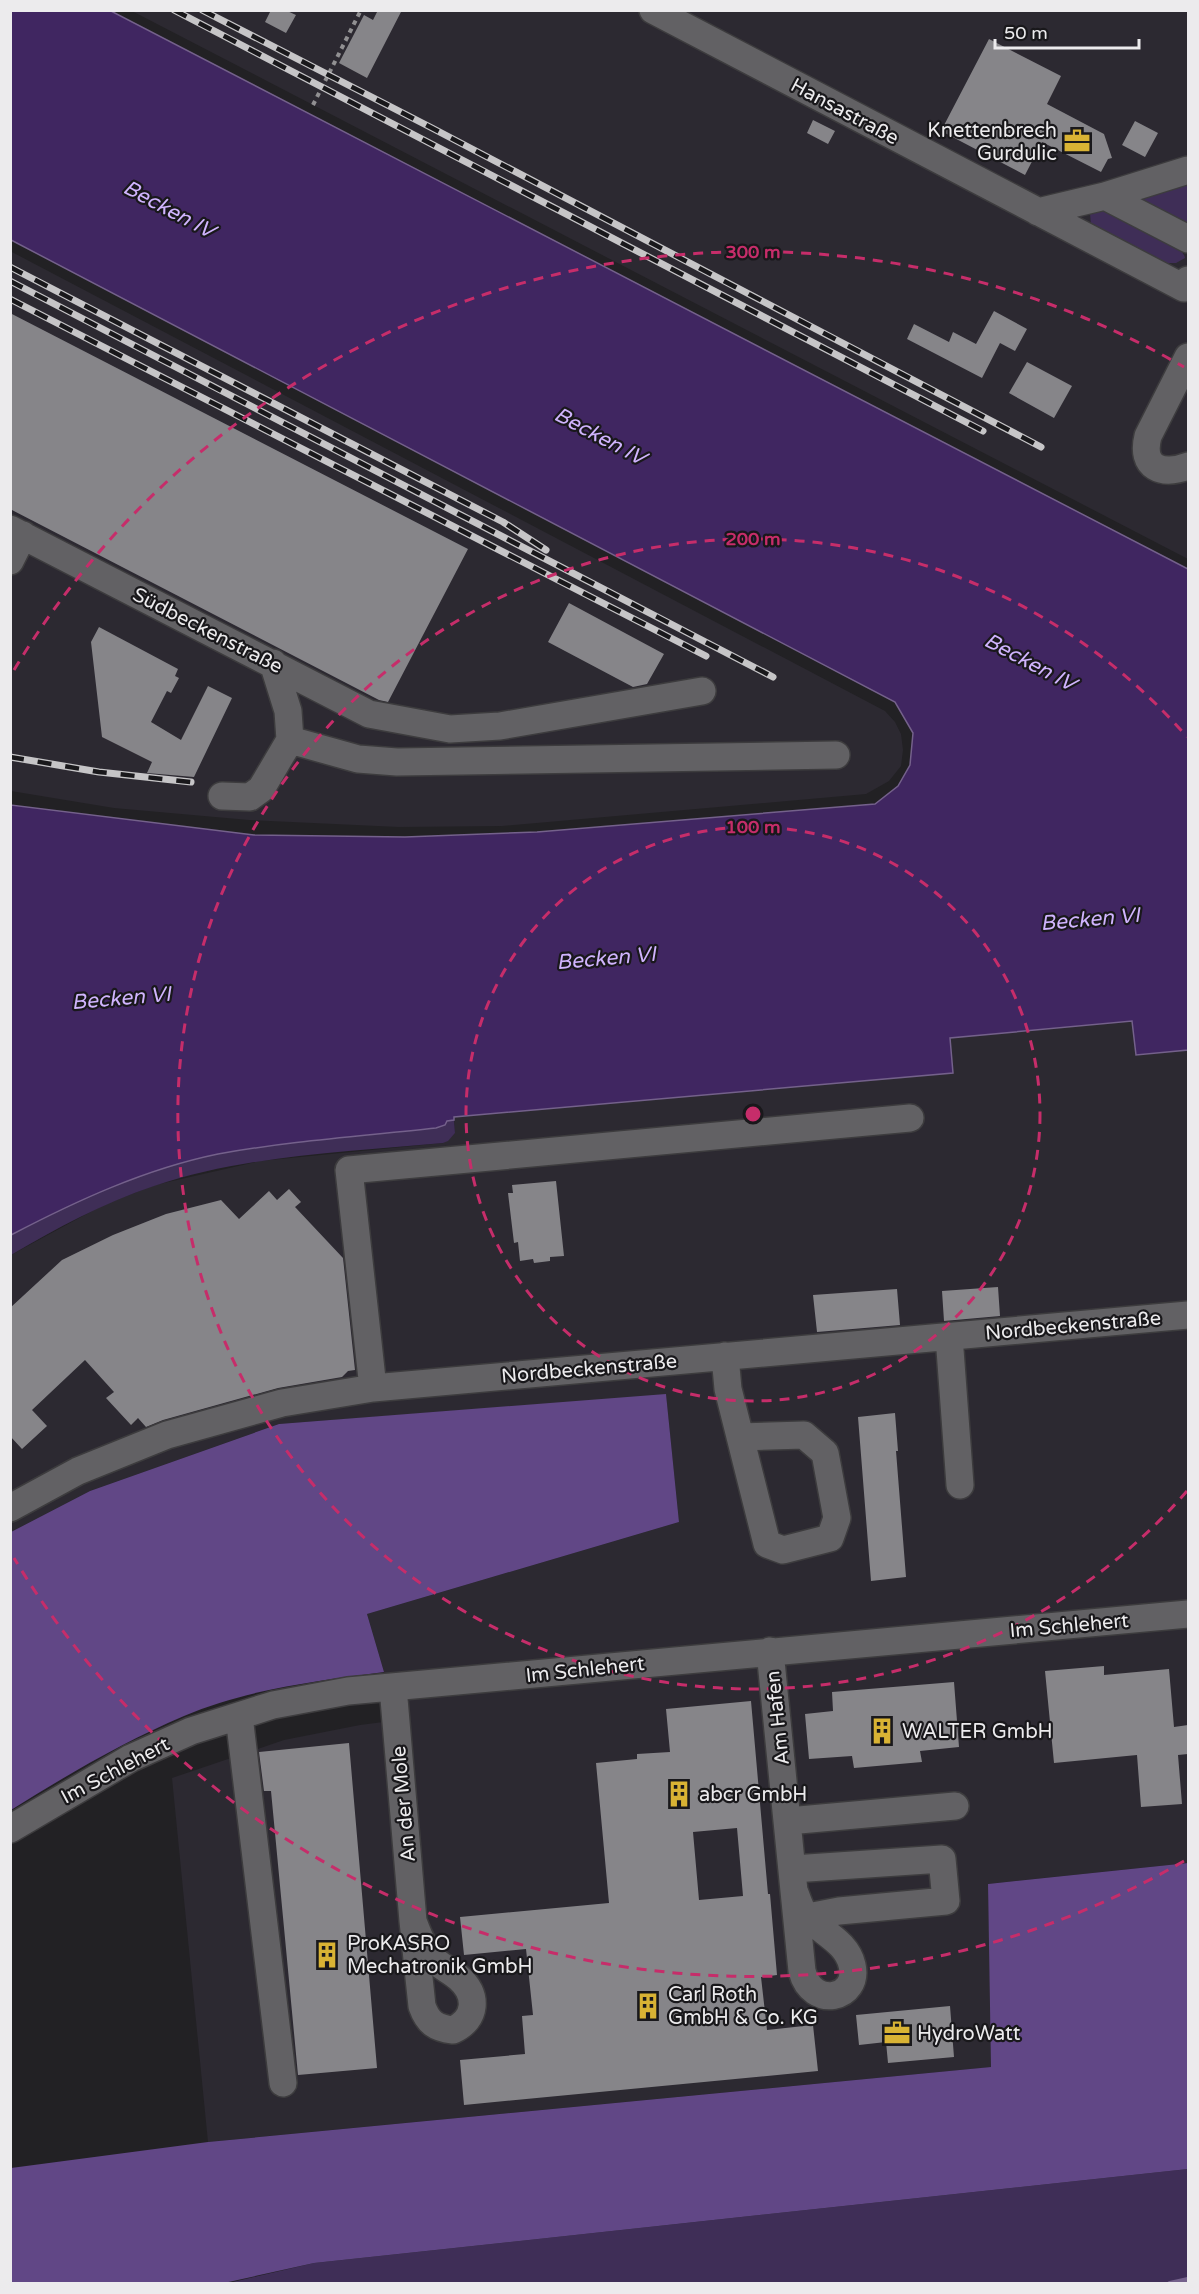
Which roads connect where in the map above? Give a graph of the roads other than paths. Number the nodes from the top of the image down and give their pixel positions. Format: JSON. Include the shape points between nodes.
{"nodes":[{"id":1,"x":664,"y":13,"type":"edge"},
{"id":2,"x":1188,"y":170,"type":"edge"},
{"id":3,"x":1105,"y":196,"type":"junction"},
{"id":4,"x":1038,"y":212,"type":"junction"},
{"id":5,"x":1188,"y":239,"type":"edge"},
{"id":6,"x":1187,"y":286,"type":"edge"},
{"id":7,"x":1188,"y":357,"type":"edge"},
{"id":8,"x":1188,"y":466,"type":"edge"},
{"id":9,"x":17,"y":532,"type":"edge"},
{"id":10,"x":10,"y":561,"type":"edge"},
{"id":11,"x":273,"y":663,"type":"junction"},
{"id":12,"x":702,"y":691,"type":"dead end"},
{"id":13,"x":290,"y":740,"type":"junction"},
{"id":14,"x":836,"y":755,"type":"dead end"},
{"id":15,"x":222,"y":796,"type":"dead end"},
{"id":16,"x":910,"y":1118,"type":"dead end"},
{"id":17,"x":1188,"y":1314,"type":"edge"},
{"id":18,"x":949,"y":1336,"type":"junction"},
{"id":19,"x":726,"y":1356,"type":"junction"},
{"id":20,"x":373,"y":1388,"type":"junction"},
{"id":21,"x":740,"y":1437,"type":"junction"},
{"id":22,"x":960,"y":1485,"type":"dead end"},
{"id":23,"x":10,"y":1508,"type":"edge"},
{"id":24,"x":1188,"y":1614,"type":"edge"},
{"id":25,"x":770,"y":1651,"type":"junction"},
{"id":26,"x":393,"y":1687,"type":"junction"},
{"id":27,"x":238,"y":1716,"type":"junction"},
{"id":28,"x":956,"y":1806,"type":"dead end"},
{"id":29,"x":788,"y":1821,"type":"junction"},
{"id":30,"x":10,"y":1829,"type":"edge"},
{"id":31,"x":794,"y":1881,"type":"junction"},
{"id":32,"x":807,"y":1917,"type":"junction"},
{"id":33,"x":413,"y":1921,"type":"dead end"},
{"id":34,"x":283,"y":2084,"type":"dead end"}],
"edges":[{"from":1,"to":4,"type":"street","name":"Hansastraße"},
{"from":2,"to":3,"type":"street"},
{"from":3,"to":4,"type":"street"},
{"from":3,"to":5,"type":"street"},
{"from":4,"to":6,"type":"street","name":"Hansastraße"},
{"from":7,"to":8,"type":"street","via":[[1145,449],[1150,463],[1162,471]]},
{"from":9,"to":10,"type":"street"},
{"from":9,"to":11,"type":"street","name":"Südbeckenstraße"},
{"from":11,"to":12,"type":"street","name":"Südbeckenstraße","via":[[369,714],[450,729],[500,726]]},
{"from":11,"to":13,"type":"street","via":[[288,711]]},
{"from":13,"to":14,"type":"street","via":[[358,759],[397,762]]},
{"from":13,"to":15,"type":"street","via":[[261,789],[250,796]]},
{"from":16,"to":20,"type":"street","via":[[350,1170]]},
{"from":17,"to":18,"type":"street","name":"Nordbeckenstraße"},
{"from":18,"to":19,"type":"street","name":"Nordbeckenstraße"},
{"from":18,"to":22,"type":"street"},
{"from":19,"to":20,"type":"street","name":"Nordbeckenstraße"},
{"from":19,"to":21,"type":"street","via":[[728,1389]]},
{"from":20,"to":23,"type":"street","name":"Nordbeckenstraße","via":[[282,1403],[167,1435],[78,1471]]},
{"from":21,"to":21,"type":"street","via":[[767,1544],[783,1550],[830,1538],[837,1518],[825,1454],[804,1436]]},
{"from":24,"to":25,"type":"street","name":"Im Schlehert"},
{"from":25,"to":26,"type":"street","name":"Im Schlehert"},
{"from":25,"to":29,"type":"street","name":"Am Hafen"},
{"from":26,"to":27,"type":"street","name":"Im Schlehert","via":[[273,1705]]},
{"from":26,"to":33,"type":"street","name":"An der Mole"},
{"from":27,"to":30,"type":"street","name":"Im Schlehert","via":[[191,1731],[131,1758]]},
{"from":27,"to":34,"type":"street"},
{"from":28,"to":29,"type":"street"},
{"from":29,"to":31,"type":"street","name":"Am Hafen"},
{"from":31,"to":32,"type":"street","name":"Am Hafen"},
{"from":31,"to":32,"type":"street","name":"Am Hafen","via":[[805,1981],[816,1993],[842,1993],[852,1983],[848,1954]]},
{"from":31,"to":32,"type":"street","via":[[942,1859],[946,1901]]}]}
